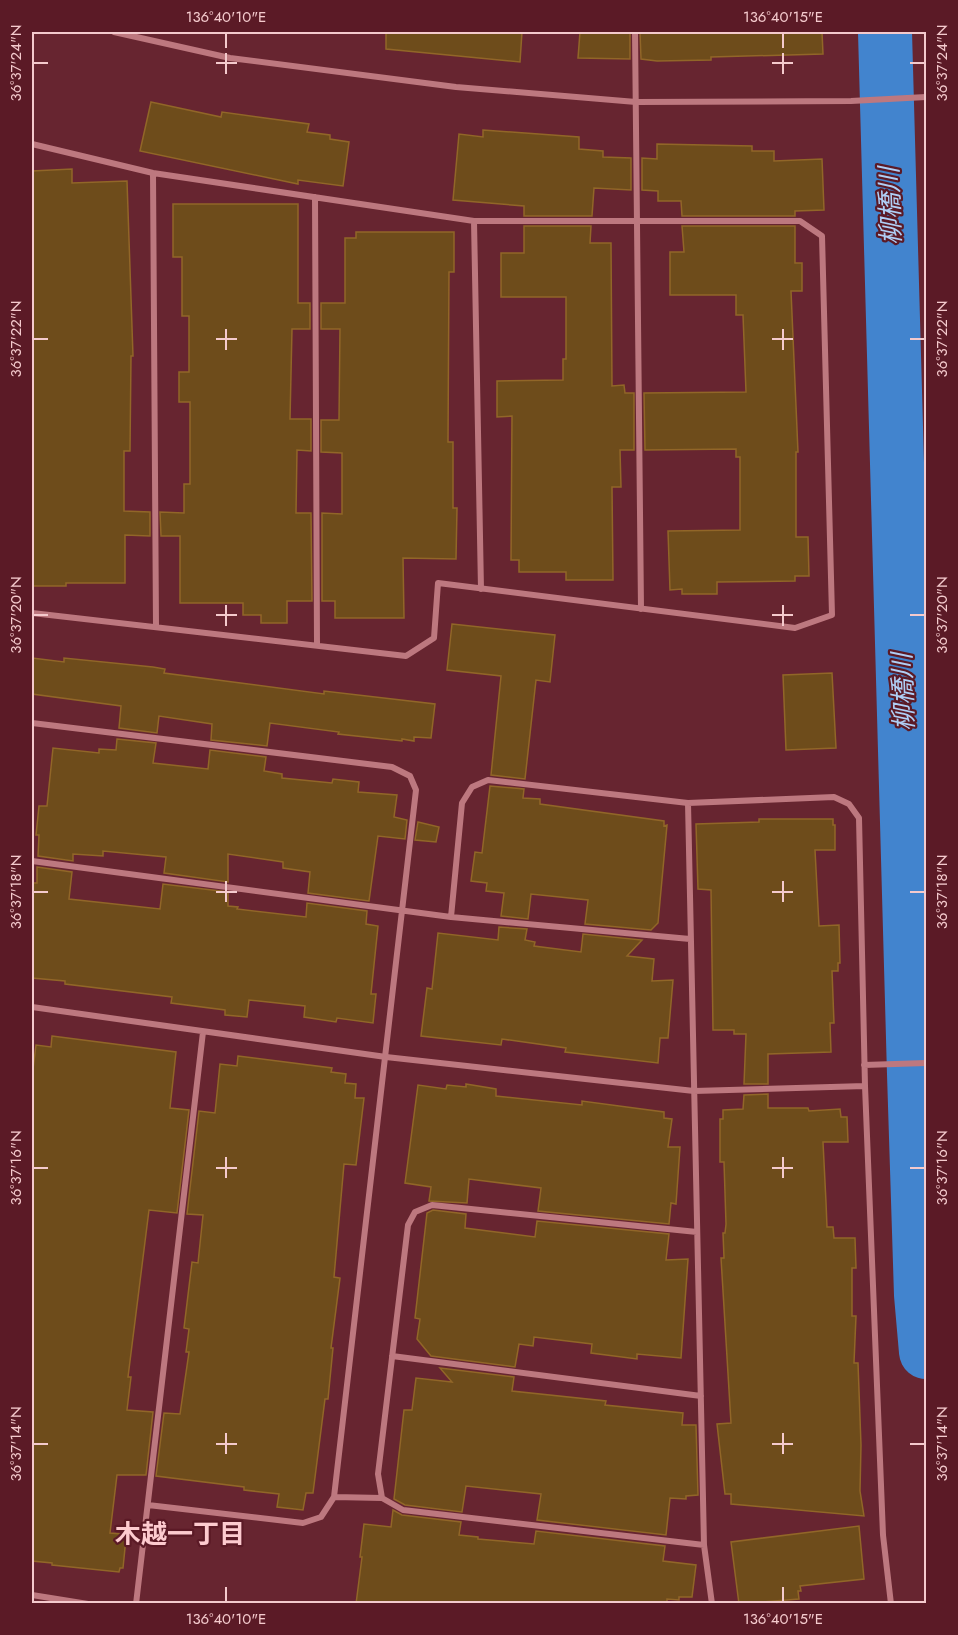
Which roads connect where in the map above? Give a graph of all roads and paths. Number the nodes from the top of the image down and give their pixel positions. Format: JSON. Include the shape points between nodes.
{"nodes":[{"id":1,"x":114,"y":32,"type":"edge"},
{"id":2,"x":635,"y":32,"type":"edge"},
{"id":3,"x":927,"y":97,"type":"edge"},
{"id":4,"x":636,"y":102,"type":"junction"},
{"id":5,"x":32,"y":144,"type":"edge"},
{"id":6,"x":153,"y":173,"type":"junction"},
{"id":7,"x":315,"y":198,"type":"junction"},
{"id":8,"x":474,"y":221,"type":"junction"},
{"id":9,"x":637,"y":221,"type":"junction"},
{"id":10,"x":481,"y":589,"type":"junction"},
{"id":11,"x":641,"y":609,"type":"junction"},
{"id":12,"x":32,"y":613,"type":"edge"},
{"id":13,"x":156,"y":626,"type":"junction"},
{"id":14,"x":317,"y":644,"type":"junction"},
{"id":15,"x":32,"y":723,"type":"edge"},
{"id":16,"x":688,"y":803,"type":"junction"},
{"id":17,"x":32,"y":861,"type":"edge"},
{"id":18,"x":402,"y":911,"type":"junction"},
{"id":19,"x":451,"y":917,"type":"junction"},
{"id":20,"x":690,"y":939,"type":"junction"},
{"id":21,"x":32,"y":1007,"type":"edge"},
{"id":22,"x":203,"y":1032,"type":"junction"},
{"id":23,"x":386,"y":1057,"type":"junction"},
{"id":24,"x":927,"y":1063,"type":"edge"},
{"id":25,"x":864,"y":1065,"type":"junction"},
{"id":26,"x":865,"y":1086,"type":"junction"},
{"id":27,"x":694,"y":1091,"type":"junction"},
{"id":28,"x":697,"y":1232,"type":"junction"},
{"id":29,"x":392,"y":1356,"type":"junction"},
{"id":30,"x":700,"y":1396,"type":"junction"},
{"id":31,"x":334,"y":1497,"type":"junction"},
{"id":32,"x":382,"y":1498,"type":"junction"},
{"id":33,"x":148,"y":1505,"type":"junction"},
{"id":34,"x":704,"y":1545,"type":"junction"},
{"id":35,"x":32,"y":1595,"type":"edge"},
{"id":36,"x":88,"y":1604,"type":"edge"},
{"id":37,"x":136,"y":1604,"type":"edge"},
{"id":38,"x":712,"y":1604,"type":"edge"},
{"id":39,"x":891,"y":1604,"type":"edge"}],
"edges":[{"from":1,"to":4,"type":"street","via":[[231,58],[456,87]]},
{"from":2,"to":4,"type":"street"},
{"from":3,"to":4,"type":"street"},
{"from":4,"to":9,"type":"street"},
{"from":5,"to":6,"type":"street"},
{"from":6,"to":7,"type":"street"},
{"from":6,"to":13,"type":"street"},
{"from":7,"to":8,"type":"street"},
{"from":7,"to":14,"type":"street"},
{"from":8,"to":9,"type":"street"},
{"from":8,"to":10,"type":"street"},
{"from":9,"to":11,"type":"street"},
{"from":9,"to":11,"type":"street","via":[[800,221],[822,236],[832,615],[795,628]]},
{"from":10,"to":11,"type":"street"},
{"from":10,"to":14,"type":"street","via":[[438,583],[434,638],[406,656]]},
{"from":12,"to":13,"type":"street"},
{"from":13,"to":14,"type":"street"},
{"from":15,"to":18,"type":"street","via":[[401,771],[410,776],[416,789]]},
{"from":16,"to":19,"type":"street","via":[[488,780],[472,787],[462,803]]},
{"from":16,"to":20,"type":"street"},
{"from":16,"to":25,"type":"street","via":[[834,797],[849,804],[859,818]]},
{"from":17,"to":18,"type":"street"},
{"from":18,"to":19,"type":"street"},
{"from":18,"to":23,"type":"street"},
{"from":19,"to":20,"type":"street"},
{"from":20,"to":27,"type":"street"},
{"from":21,"to":22,"type":"street"},
{"from":22,"to":23,"type":"street"},
{"from":22,"to":33,"type":"street"},
{"from":23,"to":27,"type":"street"},
{"from":23,"to":31,"type":"street"},
{"from":24,"to":25,"type":"street"},
{"from":25,"to":26,"type":"street"},
{"from":26,"to":27,"type":"street"},
{"from":26,"to":39,"type":"street","via":[[883,1535]]},
{"from":27,"to":28,"type":"street"},
{"from":28,"to":29,"type":"street","via":[[432,1205],[415,1212],[408,1225]]},
{"from":28,"to":30,"type":"street"},
{"from":29,"to":30,"type":"street"},
{"from":29,"to":32,"type":"street","via":[[378,1473]]},
{"from":30,"to":34,"type":"street"},
{"from":31,"to":32,"type":"street"},
{"from":31,"to":33,"type":"street","via":[[321,1517],[303,1523]]},
{"from":32,"to":34,"type":"street","via":[[403,1510]]},
{"from":33,"to":37,"type":"street"},
{"from":34,"to":38,"type":"street"},
{"from":35,"to":36,"type":"street"}]}
